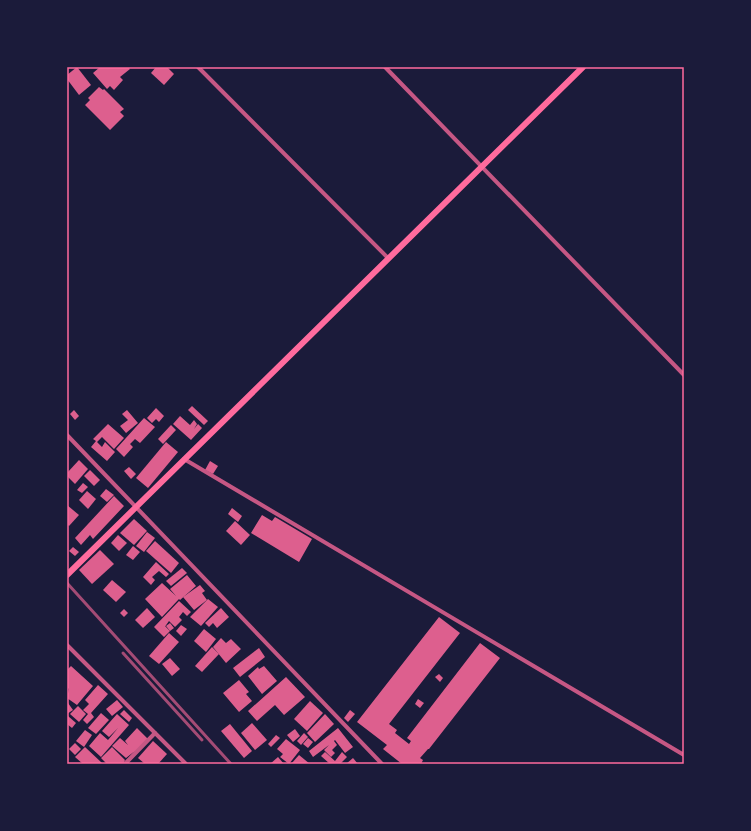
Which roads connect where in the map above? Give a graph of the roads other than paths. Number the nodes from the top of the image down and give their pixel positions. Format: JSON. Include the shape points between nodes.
{"nodes":[{"id":1,"x":198,"y":67,"type":"edge"},
{"id":2,"x":385,"y":67,"type":"edge"},
{"id":3,"x":583,"y":67,"type":"edge"},
{"id":4,"x":481,"y":166,"type":"junction"},
{"id":5,"x":388,"y":258,"type":"junction"},
{"id":6,"x":684,"y":375,"type":"edge"},
{"id":7,"x":67,"y":435,"type":"edge"},
{"id":8,"x":184,"y":459,"type":"junction"},
{"id":9,"x":136,"y":506,"type":"junction"},
{"id":10,"x":67,"y":575,"type":"edge"},
{"id":11,"x":67,"y":645,"type":"edge"},
{"id":12,"x":155,"y":733,"type":"junction"},
{"id":13,"x":684,"y":755,"type":"edge"},
{"id":14,"x":125,"y":764,"type":"edge"},
{"id":15,"x":186,"y":764,"type":"edge"},
{"id":16,"x":382,"y":764,"type":"edge"}],
"edges":[{"from":1,"to":5,"type":"street"},
{"from":2,"to":4,"type":"street"},
{"from":3,"to":4,"type":"main road"},
{"from":4,"to":5,"type":"main road"},
{"from":4,"to":6,"type":"street"},
{"from":5,"to":8,"type":"main road"},
{"from":7,"to":9,"type":"street"},
{"from":8,"to":9,"type":"main road"},
{"from":8,"to":13,"type":"street"},
{"from":9,"to":10,"type":"main road"},
{"from":9,"to":16,"type":"street"},
{"from":11,"to":12,"type":"street"},
{"from":12,"to":14,"type":"street"},
{"from":12,"to":15,"type":"street"}]}
